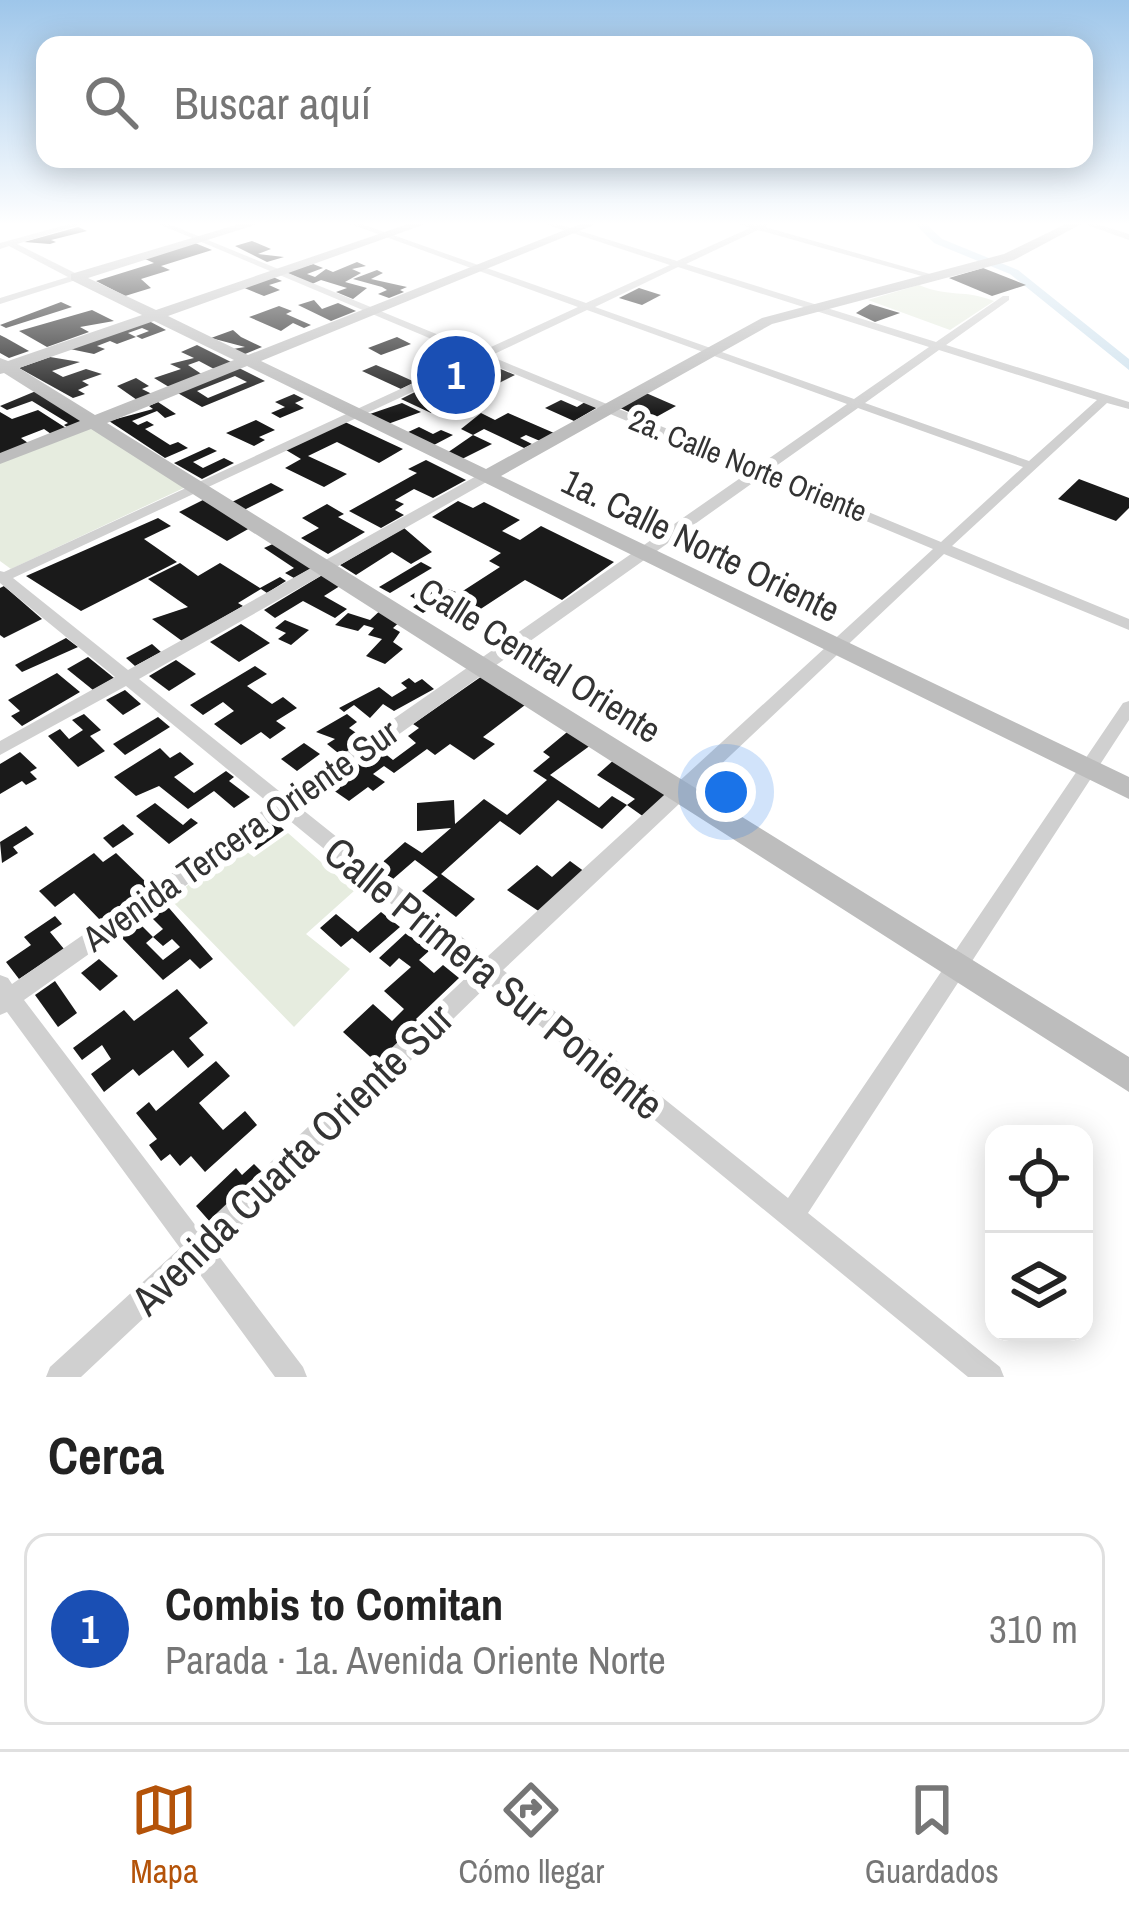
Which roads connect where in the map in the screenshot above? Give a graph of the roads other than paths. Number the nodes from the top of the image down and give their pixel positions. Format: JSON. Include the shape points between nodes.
{"nodes":[{"id":1,"x":47,"y":286,"type":"edge"},
{"id":2,"x":95,"y":286,"type":"edge"},
{"id":3,"x":235,"y":286,"type":"edge"},
{"id":4,"x":306,"y":286,"type":"edge"},
{"id":5,"x":431,"y":286,"type":"edge"},
{"id":6,"x":529,"y":286,"type":"edge"},
{"id":7,"x":629,"y":286,"type":"edge"},
{"id":8,"x":744,"y":286,"type":"edge"},
{"id":9,"x":894,"y":286,"type":"edge"},
{"id":10,"x":1006,"y":298,"type":"dead end"},
{"id":11,"x":0,"y":301,"type":"edge"},
{"id":12,"x":585,"y":307,"type":"junction"},
{"id":13,"x":815,"y":308,"type":"junction"},
{"id":14,"x":365,"y":311,"type":"junction"},
{"id":15,"x":152,"y":314,"type":"junction"},
{"id":16,"x":937,"y":347,"type":"junction"},
{"id":17,"x":708,"y":351,"type":"junction"},
{"id":18,"x":481,"y":356,"type":"junction"},
{"id":19,"x":244,"y":360,"type":"junction"},
{"id":20,"x":2,"y":367,"type":"edge"},
{"id":21,"x":1106,"y":398,"type":"junction"},
{"id":22,"x":855,"y":404,"type":"junction"},
{"id":23,"x":1129,"y":406,"type":"edge"},
{"id":24,"x":606,"y":408,"type":"junction"},
{"id":25,"x":353,"y":412,"type":"junction"},
{"id":26,"x":94,"y":420,"type":"junction"},
{"id":27,"x":0,"y":459,"type":"edge"},
{"id":28,"x":1031,"y":466,"type":"junction"},
{"id":29,"x":759,"y":470,"type":"junction"},
{"id":30,"x":485,"y":477,"type":"junction"},
{"id":31,"x":197,"y":485,"type":"junction"},
{"id":32,"x":941,"y":545,"type":"junction"},
{"id":33,"x":645,"y":554,"type":"junction"},
{"id":34,"x":323,"y":566,"type":"junction"},
{"id":35,"x":1,"y":577,"type":"edge"},
{"id":36,"x":1129,"y":625,"type":"edge"},
{"id":37,"x":837,"y":647,"type":"junction"},
{"id":38,"x":481,"y":665,"type":"junction"},
{"id":39,"x":125,"y":678,"type":"junction"},
{"id":40,"x":1129,"y":707,"type":"edge"},
{"id":41,"x":0,"y":749,"type":"edge"},
{"id":42,"x":1087,"y":769,"type":"junction"},
{"id":43,"x":1129,"y":789,"type":"edge"},
{"id":44,"x":681,"y":792,"type":"junction"},
{"id":45,"x":279,"y":805,"type":"junction"},
{"id":46,"x":957,"y":967,"type":"junction"},
{"id":47,"x":487,"y":972,"type":"junction"},
{"id":48,"x":3,"y":996,"type":"edge"},
{"id":49,"x":1129,"y":1076,"type":"edge"},
{"id":50,"x":791,"y":1216,"type":"junction"},
{"id":51,"x":197,"y":1253,"type":"junction"},
{"id":52,"x":60,"y":1377,"type":"edge"},
{"id":53,"x":293,"y":1377,"type":"edge"},
{"id":54,"x":990,"y":1377,"type":"edge"}],
"edges":[{"from":1,"to":11,"type":"street"},
{"from":2,"to":15,"type":"main road","name":"1a. Calle Norte Oriente"},
{"from":3,"to":15,"type":"main road"},
{"from":4,"to":14,"type":"street","name":"2a. Calle Norte Oriente"},
{"from":5,"to":14,"type":"main road"},
{"from":6,"to":12,"type":"street"},
{"from":7,"to":12,"type":"street"},
{"from":8,"to":13,"type":"street"},
{"from":9,"to":13,"type":"main road"},
{"from":10,"to":16,"type":"street","name":"Avenida Tercera Oriente Sur"},
{"from":12,"to":17,"type":"street"},
{"from":12,"to":18,"type":"street"},
{"from":13,"to":16,"type":"street"},
{"from":13,"to":17,"type":"main road"},
{"from":14,"to":18,"type":"street","name":"2a. Calle Norte Oriente"},
{"from":14,"to":19,"type":"main road"},
{"from":15,"to":19,"type":"main road","name":"1a. Calle Norte Oriente"},
{"from":15,"to":20,"type":"main road"},
{"from":16,"to":21,"type":"street"},
{"from":16,"to":22,"type":"street","name":"Avenida Tercera Oriente Sur"},
{"from":17,"to":22,"type":"street"},
{"from":17,"to":24,"type":"main road"},
{"from":18,"to":24,"type":"street","name":"2a. Calle Norte Oriente"},
{"from":18,"to":25,"type":"street"},
{"from":19,"to":25,"type":"main road","name":"1a. Calle Norte Oriente"},
{"from":19,"to":26,"type":"main road"},
{"from":20,"to":26,"type":"main road","name":"Calle Central Oriente"},
{"from":21,"to":23,"type":"street"},
{"from":21,"to":28,"type":"street","name":"Avenida Cuarta Oriente Sur"},
{"from":22,"to":28,"type":"street"},
{"from":22,"to":29,"type":"street","name":"Avenida Tercera Oriente Sur"},
{"from":24,"to":29,"type":"street","name":"2a. Calle Norte Oriente"},
{"from":24,"to":30,"type":"main road"},
{"from":25,"to":30,"type":"main road","name":"1a. Calle Norte Oriente"},
{"from":25,"to":31,"type":"street"},
{"from":26,"to":27,"type":"main road"},
{"from":26,"to":31,"type":"main road","name":"Calle Central Oriente"},
{"from":28,"to":32,"type":"street","name":"Avenida Cuarta Oriente Sur"},
{"from":29,"to":32,"type":"street","name":"2a. Calle Norte Oriente"},
{"from":29,"to":33,"type":"street","name":"Avenida Tercera Oriente Sur"},
{"from":30,"to":33,"type":"main road","name":"1a. Calle Norte Oriente"},
{"from":30,"to":34,"type":"street"},
{"from":31,"to":34,"type":"main road","name":"Calle Central Oriente"},
{"from":31,"to":35,"type":"street"},
{"from":32,"to":36,"type":"street","name":"2a. Calle Norte Oriente"},
{"from":32,"to":37,"type":"street","name":"Avenida Cuarta Oriente Sur"},
{"from":33,"to":37,"type":"main road","name":"1a. Calle Norte Oriente"},
{"from":33,"to":38,"type":"street","name":"Avenida Tercera Oriente Sur"},
{"from":34,"to":38,"type":"main road","name":"Calle Central Oriente"},
{"from":34,"to":39,"type":"street"},
{"from":35,"to":39,"type":"street","name":"Calle Primera Sur Poniente"},
{"from":37,"to":42,"type":"main road","name":"1a. Calle Norte Oriente"},
{"from":37,"to":44,"type":"street","name":"Avenida Cuarta Oriente Sur"},
{"from":38,"to":44,"type":"main road","name":"Calle Central Oriente"},
{"from":38,"to":45,"type":"street","name":"Avenida Tercera Oriente Sur"},
{"from":39,"to":41,"type":"street"},
{"from":39,"to":45,"type":"street","name":"Calle Primera Sur Poniente"},
{"from":40,"to":42,"type":"street"},
{"from":42,"to":43,"type":"main road","name":"1a. Calle Norte Oriente"},
{"from":42,"to":46,"type":"street"},
{"from":44,"to":46,"type":"main road","name":"Calle Central Oriente"},
{"from":44,"to":47,"type":"street","name":"Avenida Cuarta Oriente Sur"},
{"from":45,"to":47,"type":"street","name":"Calle Primera Sur Poniente"},
{"from":45,"to":48,"type":"street","name":"Avenida Tercera Oriente Sur"},
{"from":46,"to":49,"type":"main road","name":"Calle Central Oriente"},
{"from":46,"to":50,"type":"street"},
{"from":47,"to":50,"type":"street","name":"Calle Primera Sur Poniente"},
{"from":47,"to":51,"type":"street","name":"Avenida Cuarta Oriente Sur"},
{"from":48,"to":51,"type":"street"},
{"from":50,"to":54,"type":"street","name":"Calle Primera Sur Poniente"},
{"from":51,"to":52,"type":"street","name":"Avenida Cuarta Oriente Sur"},
{"from":51,"to":53,"type":"street"}]}
